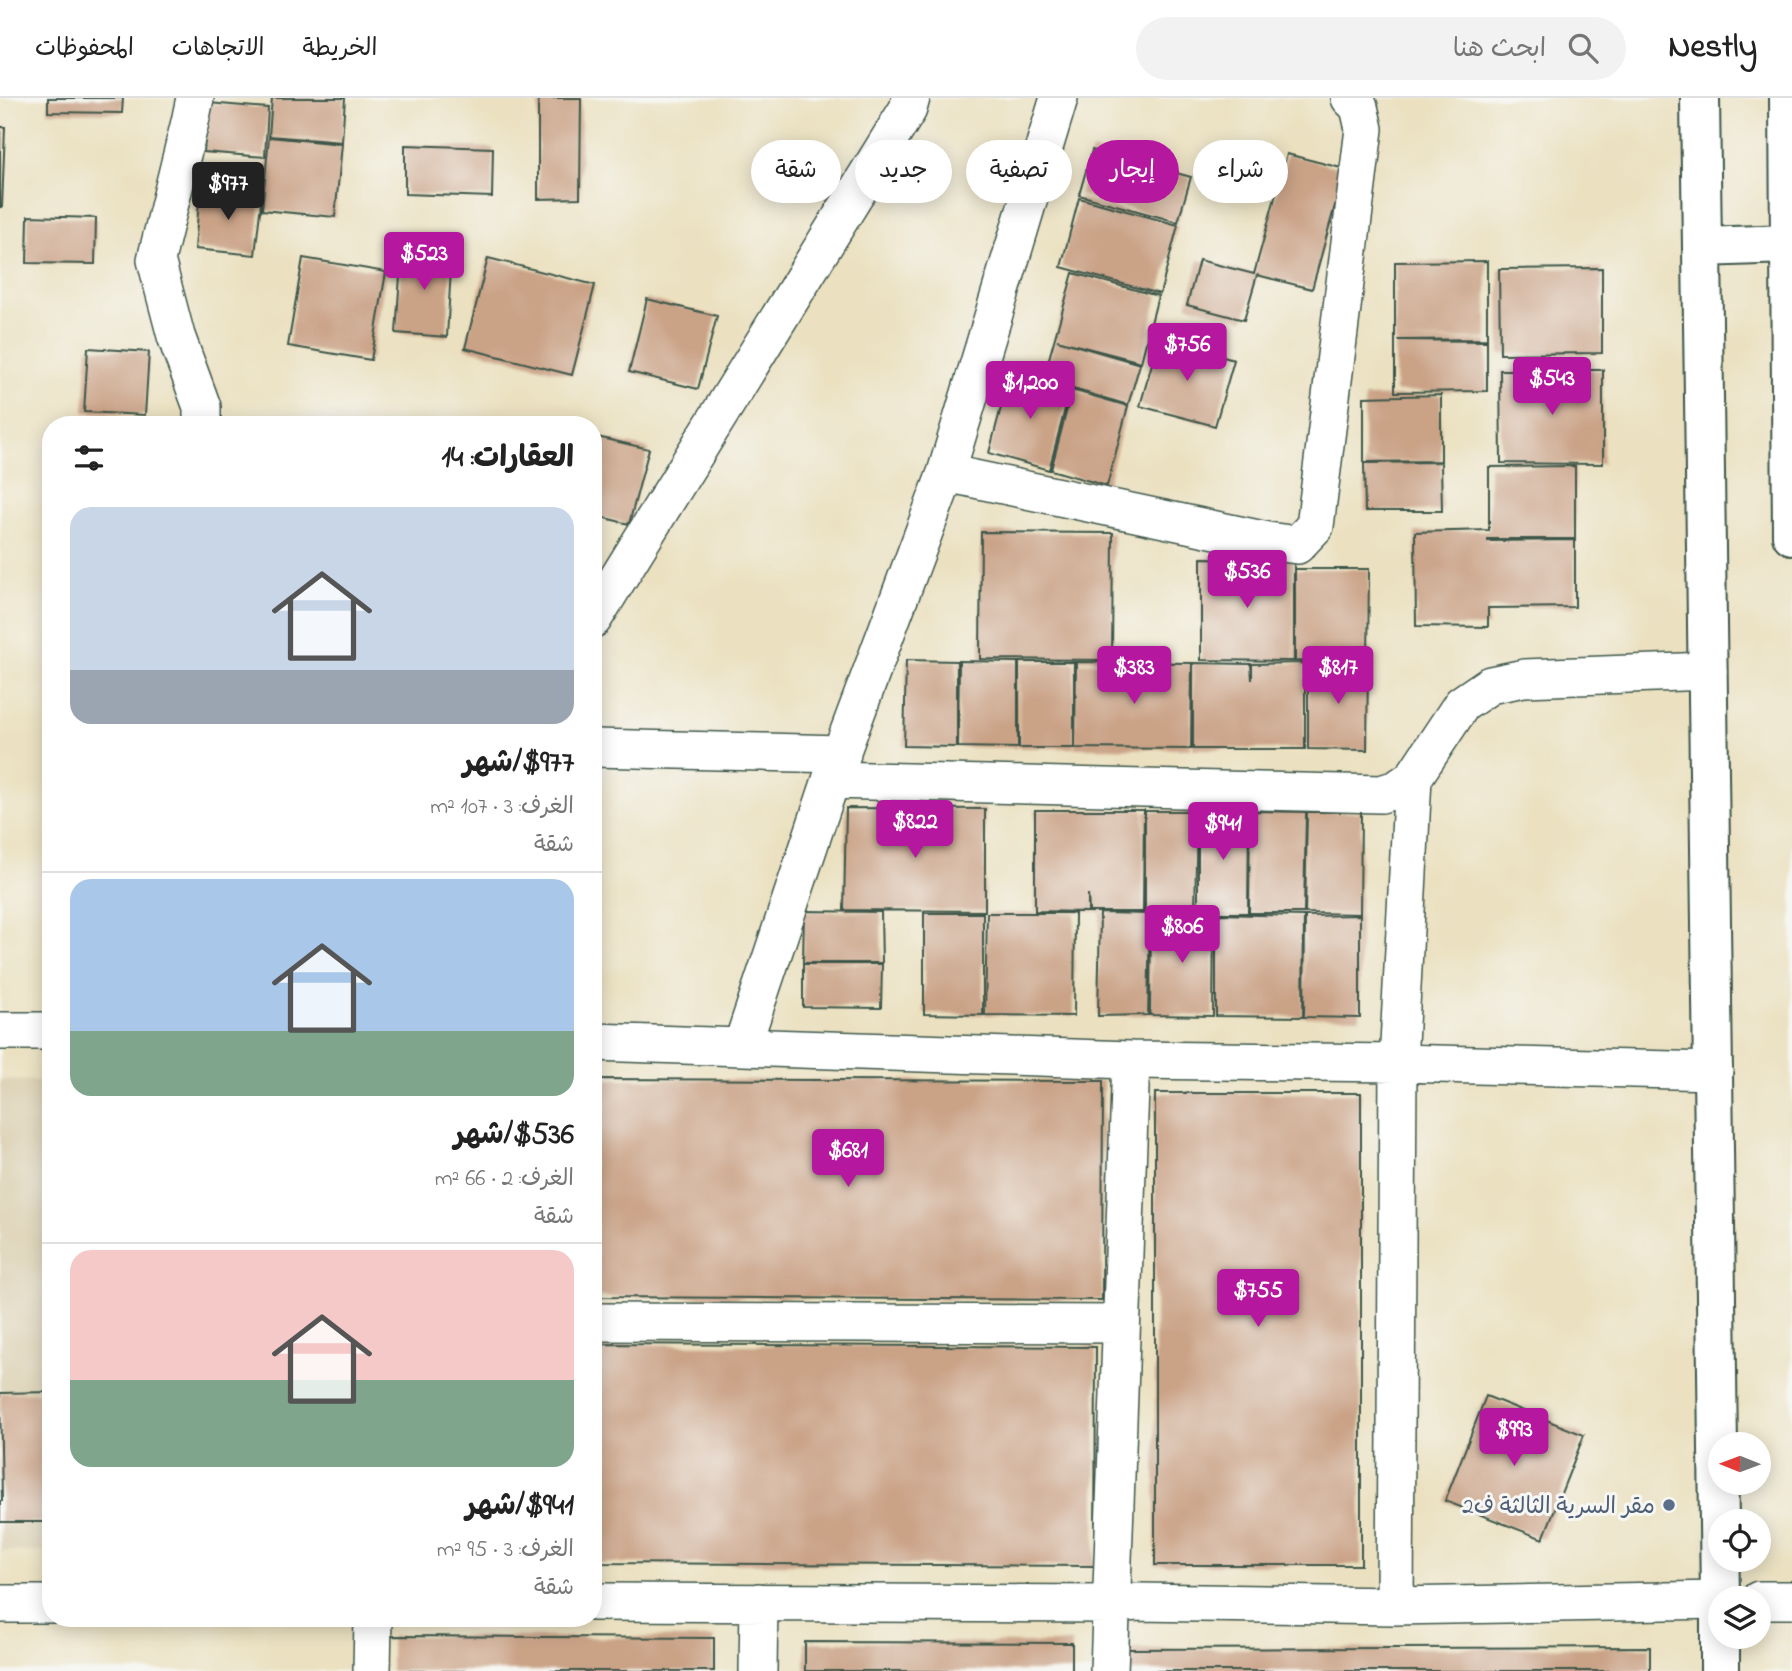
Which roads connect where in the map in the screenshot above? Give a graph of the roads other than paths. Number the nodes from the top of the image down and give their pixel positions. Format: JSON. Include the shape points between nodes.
{"nodes":[{"id":1,"x":195,"y":98,"type":"edge"},
{"id":2,"x":911,"y":98,"type":"edge"},
{"id":3,"x":1059,"y":98,"type":"edge"},
{"id":4,"x":1350,"y":98,"type":"edge"},
{"id":5,"x":1700,"y":98,"type":"edge"},
{"id":6,"x":1789,"y":98,"type":"edge"},
{"id":7,"x":1790,"y":244,"type":"junction"},
{"id":8,"x":1703,"y":247,"type":"junction"},
{"id":9,"x":202,"y":416,"type":"edge"},
{"id":10,"x":946,"y":473,"type":"junction"},
{"id":11,"x":1792,"y":535,"type":"edge"},
{"id":12,"x":602,"y":604,"type":"edge"},
{"id":13,"x":1708,"y":671,"type":"junction"},
{"id":14,"x":602,"y":749,"type":"edge"},
{"id":15,"x":836,"y":767,"type":"junction"},
{"id":16,"x":1413,"y":778,"type":"junction"},
{"id":17,"x":0,"y":1031,"type":"edge"},
{"id":18,"x":42,"y":1031,"type":"edge"},
{"id":19,"x":602,"y":1042,"type":"edge"},
{"id":20,"x":742,"y":1046,"type":"junction"},
{"id":21,"x":1131,"y":1060,"type":"junction"},
{"id":22,"x":1398,"y":1063,"type":"junction"},
{"id":23,"x":1714,"y":1071,"type":"junction"},
{"id":24,"x":602,"y":1322,"type":"edge"},
{"id":25,"x":1121,"y":1324,"type":"junction"},
{"id":26,"x":1720,"y":1586,"type":"edge"},
{"id":27,"x":1708,"y":1599,"type":"edge"},
{"id":28,"x":1771,"y":1600,"type":"edge"},
{"id":29,"x":1792,"y":1600,"type":"edge"},
{"id":30,"x":602,"y":1602,"type":"edge"},
{"id":31,"x":758,"y":1602,"type":"junction"},
{"id":32,"x":0,"y":1604,"type":"edge"},
{"id":33,"x":42,"y":1604,"type":"edge"},
{"id":34,"x":1112,"y":1604,"type":"junction"},
{"id":35,"x":1395,"y":1606,"type":"junction"},
{"id":36,"x":373,"y":1627,"type":"edge"},
{"id":37,"x":1720,"y":1649,"type":"edge"},
{"id":38,"x":372,"y":1671,"type":"edge"},
{"id":39,"x":758,"y":1671,"type":"edge"},
{"id":40,"x":1109,"y":1671,"type":"edge"},
{"id":41,"x":1720,"y":1671,"type":"edge"}],
"edges":[{"from":1,"to":9,"type":"street","via":[[156,260]]},
{"from":2,"to":12,"type":"street"},
{"from":3,"to":10,"type":"street"},
{"from":4,"to":10,"type":"street","via":[[1359,107],[1364,129],[1315,526],[1297,545]]},
{"from":5,"to":8,"type":"street"},
{"from":6,"to":7,"type":"street"},
{"from":7,"to":8,"type":"street"},
{"from":7,"to":11,"type":"street"},
{"from":8,"to":13,"type":"street"},
{"from":10,"to":15,"type":"street"},
{"from":13,"to":16,"type":"street","via":[[1524,678],[1490,685],[1462,705]]},
{"from":13,"to":23,"type":"street"},
{"from":14,"to":15,"type":"street"},
{"from":15,"to":16,"type":"street","via":[[1381,794]]},
{"from":15,"to":20,"type":"street"},
{"from":16,"to":22,"type":"street"},
{"from":17,"to":18,"type":"street"},
{"from":19,"to":20,"type":"street"},
{"from":20,"to":21,"type":"street"},
{"from":21,"to":22,"type":"street"},
{"from":21,"to":25,"type":"street"},
{"from":22,"to":23,"type":"street"},
{"from":22,"to":35,"type":"street"},
{"from":23,"to":26,"type":"street"},
{"from":24,"to":25,"type":"street"},
{"from":25,"to":34,"type":"street"},
{"from":27,"to":35,"type":"street"},
{"from":28,"to":29,"type":"street"},
{"from":30,"to":31,"type":"street"},
{"from":31,"to":34,"type":"street"},
{"from":31,"to":39,"type":"street"},
{"from":32,"to":33,"type":"street"},
{"from":34,"to":35,"type":"street"},
{"from":34,"to":40,"type":"street"},
{"from":36,"to":38,"type":"street"},
{"from":37,"to":41,"type":"street"}]}
